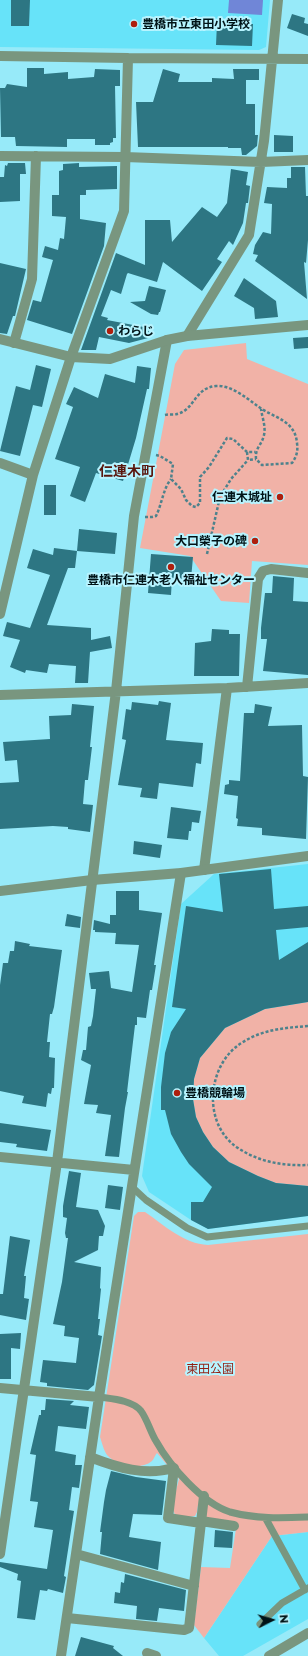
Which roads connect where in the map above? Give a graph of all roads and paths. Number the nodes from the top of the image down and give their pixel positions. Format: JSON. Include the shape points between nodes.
{"nodes":[{"id":1,"x":278,"y":0,"type":"edge"},
{"id":2,"x":0,"y":56,"type":"edge"},
{"id":3,"x":128,"y":58,"type":"junction"},
{"id":4,"x":272,"y":59,"type":"junction"},
{"id":5,"x":308,"y":59,"type":"edge"},
{"id":6,"x":0,"y":156,"type":"edge"},
{"id":7,"x":36,"y":156,"type":"junction"},
{"id":8,"x":125,"y":157,"type":"junction"},
{"id":9,"x":308,"y":160,"type":"edge"},
{"id":10,"x":261,"y":162,"type":"junction"},
{"id":11,"x":308,"y":325,"type":"edge"},
{"id":12,"x":187,"y":336,"type":"junction"},
{"id":13,"x":0,"y":339,"type":"edge"},
{"id":14,"x":167,"y":340,"type":"junction"},
{"id":15,"x":14,"y":343,"type":"junction"},
{"id":16,"x":71,"y":357,"type":"junction"},
{"id":17,"x":261,"y":409,"type":"junction"},
{"id":18,"x":165,"y":415,"type":"dead end"},
{"id":19,"x":247,"y":452,"type":"junction"},
{"id":20,"x":256,"y":452,"type":"junction"},
{"id":21,"x":160,"y":456,"type":"dead end"},
{"id":22,"x":256,"y":459,"type":"junction"},
{"id":23,"x":248,"y":460,"type":"junction"},
{"id":24,"x":0,"y":463,"type":"edge"},
{"id":25,"x":33,"y":476,"type":"junction"},
{"id":26,"x":171,"y":479,"type":"junction"},
{"id":27,"x":134,"y":516,"type":"junction"},
{"id":28,"x":206,"y":554,"type":"dead end"},
{"id":29,"x":308,"y":572,"type":"edge"},
{"id":30,"x":0,"y":614,"type":"edge"},
{"id":31,"x":308,"y":683,"type":"edge"},
{"id":32,"x":247,"y":687,"type":"junction"},
{"id":33,"x":226,"y":688,"type":"junction"},
{"id":34,"x":116,"y":691,"type":"junction"},
{"id":35,"x":0,"y":695,"type":"edge"},
{"id":36,"x":308,"y":856,"type":"edge"},
{"id":37,"x":204,"y":870,"type":"junction"},
{"id":38,"x":181,"y":873,"type":"junction"},
{"id":39,"x":92,"y":880,"type":"junction"},
{"id":40,"x":0,"y":891,"type":"edge"},
{"id":41,"x":308,"y":1026,"type":"edge"},
{"id":42,"x":0,"y":1157,"type":"edge"},
{"id":43,"x":57,"y":1162,"type":"junction"},
{"id":44,"x":308,"y":1165,"type":"edge"},
{"id":45,"x":134,"y":1170,"type":"junction"},
{"id":46,"x":132,"y":1187,"type":"junction"},
{"id":47,"x":308,"y":1226,"type":"edge"},
{"id":48,"x":0,"y":1388,"type":"edge"},
{"id":49,"x":23,"y":1390,"type":"junction"},
{"id":50,"x":99,"y":1397,"type":"junction"},
{"id":51,"x":90,"y":1457,"type":"junction"},
{"id":52,"x":174,"y":1468,"type":"junction"},
{"id":53,"x":204,"y":1496,"type":"junction"},
{"id":54,"x":308,"y":1517,"type":"edge"},
{"id":55,"x":266,"y":1519,"type":"junction"},
{"id":56,"x":201,"y":1522,"type":"junction"},
{"id":57,"x":234,"y":1526,"type":"dead end"},
{"id":58,"x":0,"y":1554,"type":"edge"},
{"id":59,"x":76,"y":1554,"type":"junction"},
{"id":60,"x":194,"y":1586,"type":"junction"},
{"id":61,"x":307,"y":1589,"type":"edge"},
{"id":62,"x":67,"y":1618,"type":"junction"},
{"id":63,"x":260,"y":1624,"type":"dead end"},
{"id":64,"x":308,"y":1633,"type":"edge"},
{"id":65,"x":61,"y":1656,"type":"edge"},
{"id":66,"x":269,"y":1656,"type":"edge"}],
"edges":[{"from":1,"to":4,"type":"street"},
{"from":2,"to":3,"type":"street"},
{"from":3,"to":4,"type":"street"},
{"from":3,"to":8,"type":"street"},
{"from":4,"to":5,"type":"street"},
{"from":4,"to":10,"type":"street"},
{"from":6,"to":7,"type":"street"},
{"from":7,"to":8,"type":"street"},
{"from":7,"to":15,"type":"street","via":[[32,278]]},
{"from":8,"to":10,"type":"street"},
{"from":8,"to":16,"type":"street","via":[[124,211]]},
{"from":9,"to":10,"type":"street"},
{"from":10,"to":12,"type":"street","via":[[249,235]]},
{"from":11,"to":12,"type":"street"},
{"from":12,"to":14,"type":"street"},
{"from":13,"to":15,"type":"street"},
{"from":14,"to":16,"type":"street","via":[[110,359]]},
{"from":14,"to":27,"type":"street"},
{"from":15,"to":16,"type":"street"},
{"from":16,"to":25,"type":"street"},
{"from":17,"to":18,"type":"path","via":[[235,391],[224,386],[216,386],[203,390],[190,406],[178,414]]},
{"from":17,"to":20,"type":"path","via":[[264,433]]},
{"from":17,"to":22,"type":"path","via":[[279,417],[294,430],[298,451],[292,463],[262,465]]},
{"from":19,"to":20,"type":"path"},
{"from":19,"to":23,"type":"path"},
{"from":19,"to":26,"type":"path","via":[[233,439],[227,438],[200,478],[200,503],[196,507],[186,500],[181,489]]},
{"from":20,"to":22,"type":"path"},
{"from":21,"to":26,"type":"path","via":[[173,464]]},
{"from":22,"to":23,"type":"path"},
{"from":23,"to":28,"type":"path","via":[[231,479],[220,497]]},
{"from":24,"to":25,"type":"street"},
{"from":25,"to":30,"type":"street"},
{"from":26,"to":27,"type":"path","via":[[156,516]]},
{"from":27,"to":34,"type":"street"},
{"from":29,"to":32,"type":"street","via":[[271,569],[263,571],[258,579]]},
{"from":31,"to":32,"type":"street"},
{"from":32,"to":33,"type":"street"},
{"from":33,"to":34,"type":"street"},
{"from":33,"to":37,"type":"street"},
{"from":34,"to":35,"type":"street"},
{"from":34,"to":39,"type":"street"},
{"from":36,"to":37,"type":"street"},
{"from":37,"to":38,"type":"street"},
{"from":38,"to":39,"type":"street"},
{"from":38,"to":45,"type":"street"},
{"from":39,"to":40,"type":"street"},
{"from":39,"to":43,"type":"street"},
{"from":41,"to":44,"type":"path","via":[[263,1032],[233,1049],[215,1078],[212,1101],[220,1128],[238,1148],[260,1160],[272,1163]]},
{"from":42,"to":43,"type":"street"},
{"from":43,"to":45,"type":"street"},
{"from":43,"to":49,"type":"street"},
{"from":45,"to":46,"type":"street"},
{"from":46,"to":47,"type":"lane","via":[[146,1200],[187,1228],[207,1237]]},
{"from":46,"to":50,"type":"street"},
{"from":48,"to":49,"type":"street"},
{"from":49,"to":50,"type":"street"},
{"from":49,"to":58,"type":"street"},
{"from":50,"to":51,"type":"street"},
{"from":50,"to":52,"type":"lane","via":[[123,1401],[141,1412],[156,1442]]},
{"from":51,"to":52,"type":"street","via":[[126,1470],[149,1472]]},
{"from":51,"to":59,"type":"street"},
{"from":52,"to":53,"type":"lane"},
{"from":52,"to":56,"type":"street","via":[[168,1518]]},
{"from":53,"to":55,"type":"lane","via":[[229,1511]]},
{"from":53,"to":56,"type":"street"},
{"from":54,"to":55,"type":"lane"},
{"from":55,"to":61,"type":"lane"},
{"from":56,"to":57,"type":"street"},
{"from":56,"to":60,"type":"street"},
{"from":59,"to":60,"type":"street"},
{"from":59,"to":62,"type":"street"},
{"from":60,"to":62,"type":"street","via":[[189,1628],[184,1630]]},
{"from":61,"to":63,"type":"lane","via":[[282,1603]]},
{"from":62,"to":65,"type":"street"},
{"from":64,"to":66,"type":"street"}]}
